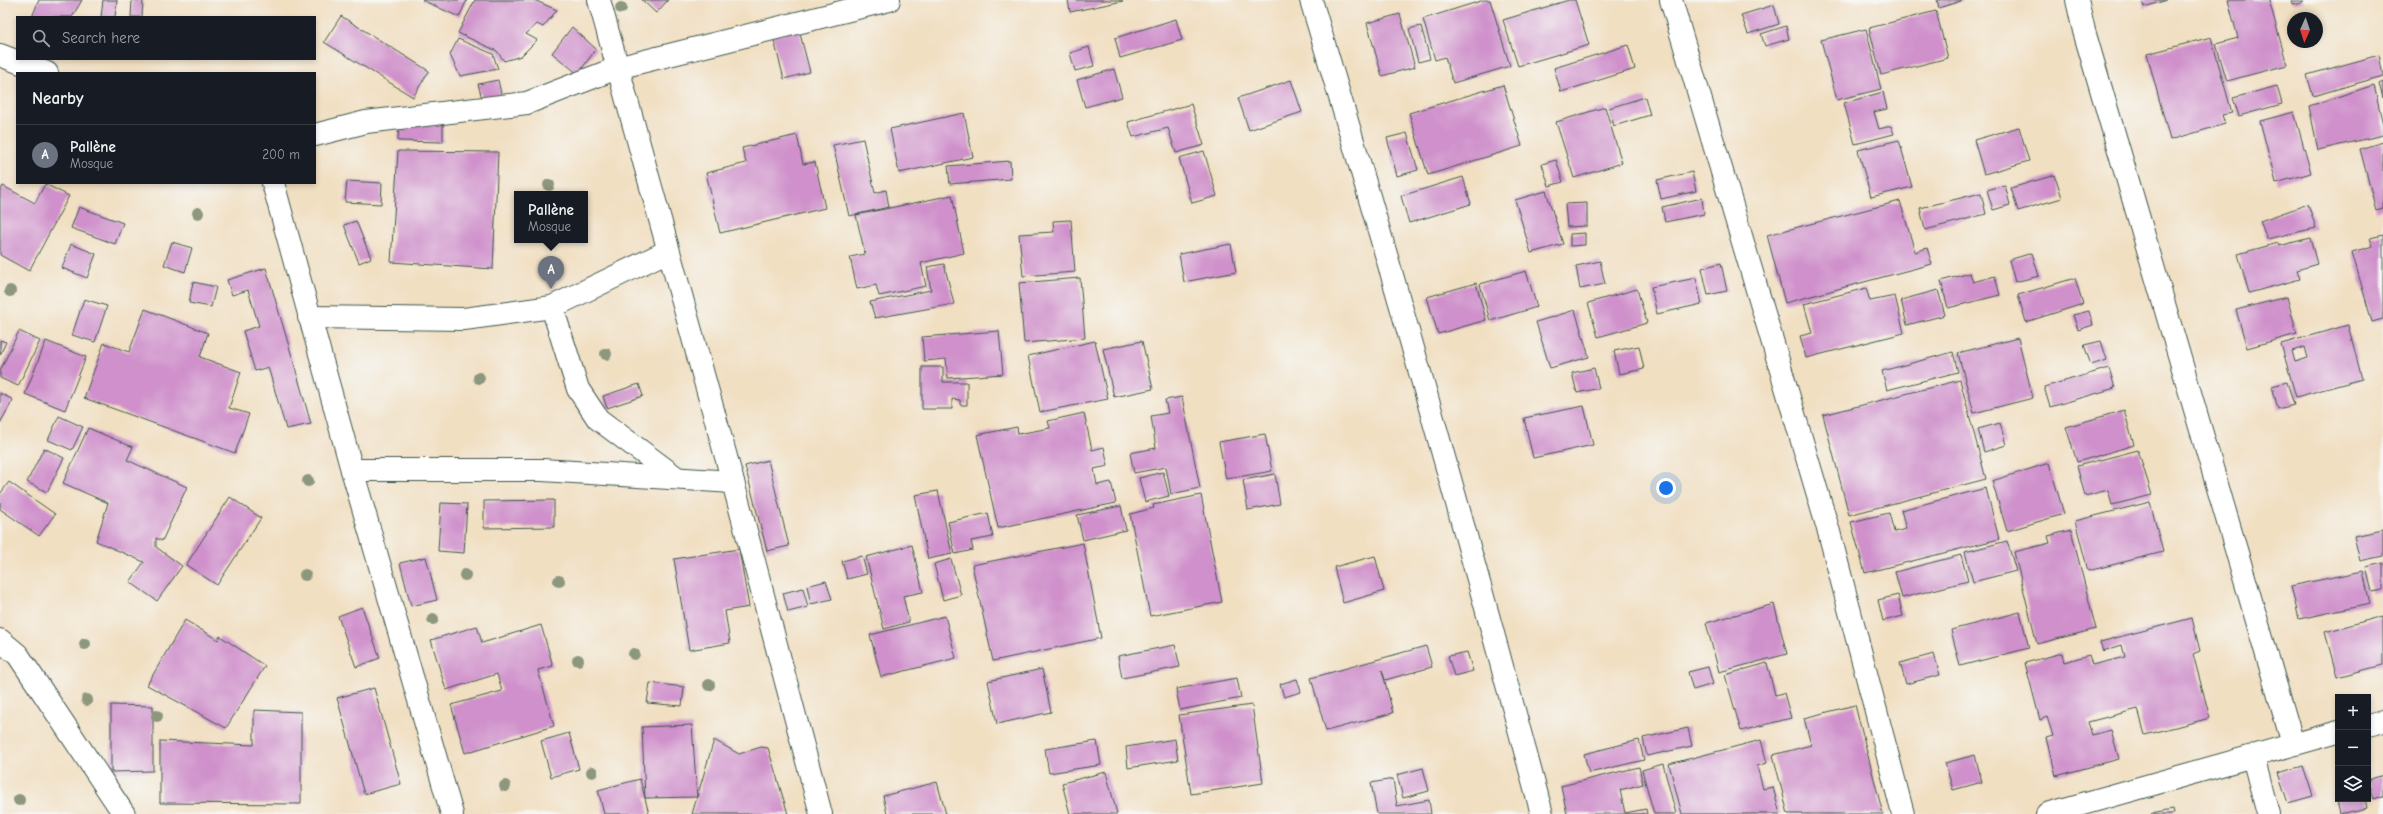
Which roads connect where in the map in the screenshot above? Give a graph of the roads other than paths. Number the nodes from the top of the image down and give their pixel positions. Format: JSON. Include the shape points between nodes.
{"nodes":[{"id":1,"x":599,"y":0,"type":"edge"},
{"id":2,"x":889,"y":0,"type":"edge"},
{"id":3,"x":1311,"y":0,"type":"edge"},
{"id":4,"x":1670,"y":0,"type":"edge"},
{"id":5,"x":2077,"y":0,"type":"edge"},
{"id":6,"x":0,"y":55,"type":"edge"},
{"id":7,"x":617,"y":68,"type":"junction"},
{"id":8,"x":44,"y":72,"type":"edge"},
{"id":9,"x":316,"y":135,"type":"edge"},
{"id":10,"x":273,"y":184,"type":"edge"},
{"id":11,"x":668,"y":251,"type":"junction"},
{"id":12,"x":552,"y":307,"type":"junction"},
{"id":13,"x":309,"y":317,"type":"junction"},
{"id":14,"x":352,"y":470,"type":"junction"},
{"id":15,"x":677,"y":478,"type":"junction"},
{"id":16,"x":733,"y":482,"type":"junction"},
{"id":17,"x":0,"y":640,"type":"edge"},
{"id":18,"x":2383,"y":721,"type":"edge"},
{"id":19,"x":2371,"y":724,"type":"edge"},
{"id":20,"x":2335,"y":733,"type":"edge"},
{"id":21,"x":2293,"y":744,"type":"junction"},
{"id":22,"x":2253,"y":757,"type":"junction"},
{"id":23,"x":124,"y":814,"type":"edge"},
{"id":24,"x":452,"y":814,"type":"edge"},
{"id":25,"x":821,"y":814,"type":"edge"},
{"id":26,"x":1542,"y":814,"type":"edge"},
{"id":27,"x":1903,"y":814,"type":"edge"},
{"id":28,"x":2048,"y":814,"type":"edge"},
{"id":29,"x":2268,"y":814,"type":"edge"}],
"edges":[{"from":1,"to":7,"type":"street"},
{"from":2,"to":7,"type":"street"},
{"from":3,"to":26,"type":"street","via":[[1380,231]]},
{"from":4,"to":27,"type":"street","via":[[1829,532]]},
{"from":5,"to":21,"type":"street","via":[[2088,47]]},
{"from":6,"to":8,"type":"street"},
{"from":7,"to":9,"type":"street","via":[[527,103],[366,122]]},
{"from":7,"to":11,"type":"street"},
{"from":10,"to":13,"type":"street"},
{"from":11,"to":12,"type":"street"},
{"from":11,"to":16,"type":"street"},
{"from":12,"to":13,"type":"street","via":[[464,319]]},
{"from":12,"to":15,"type":"street","via":[[578,389],[598,419]]},
{"from":13,"to":14,"type":"street"},
{"from":14,"to":15,"type":"street","via":[[542,470]]},
{"from":14,"to":24,"type":"street"},
{"from":15,"to":16,"type":"street"},
{"from":16,"to":25,"type":"street"},
{"from":17,"to":23,"type":"street","via":[[18,655]]},
{"from":18,"to":19,"type":"street"},
{"from":20,"to":21,"type":"street"},
{"from":21,"to":22,"type":"street"},
{"from":22,"to":28,"type":"street"},
{"from":22,"to":29,"type":"street"}]}
